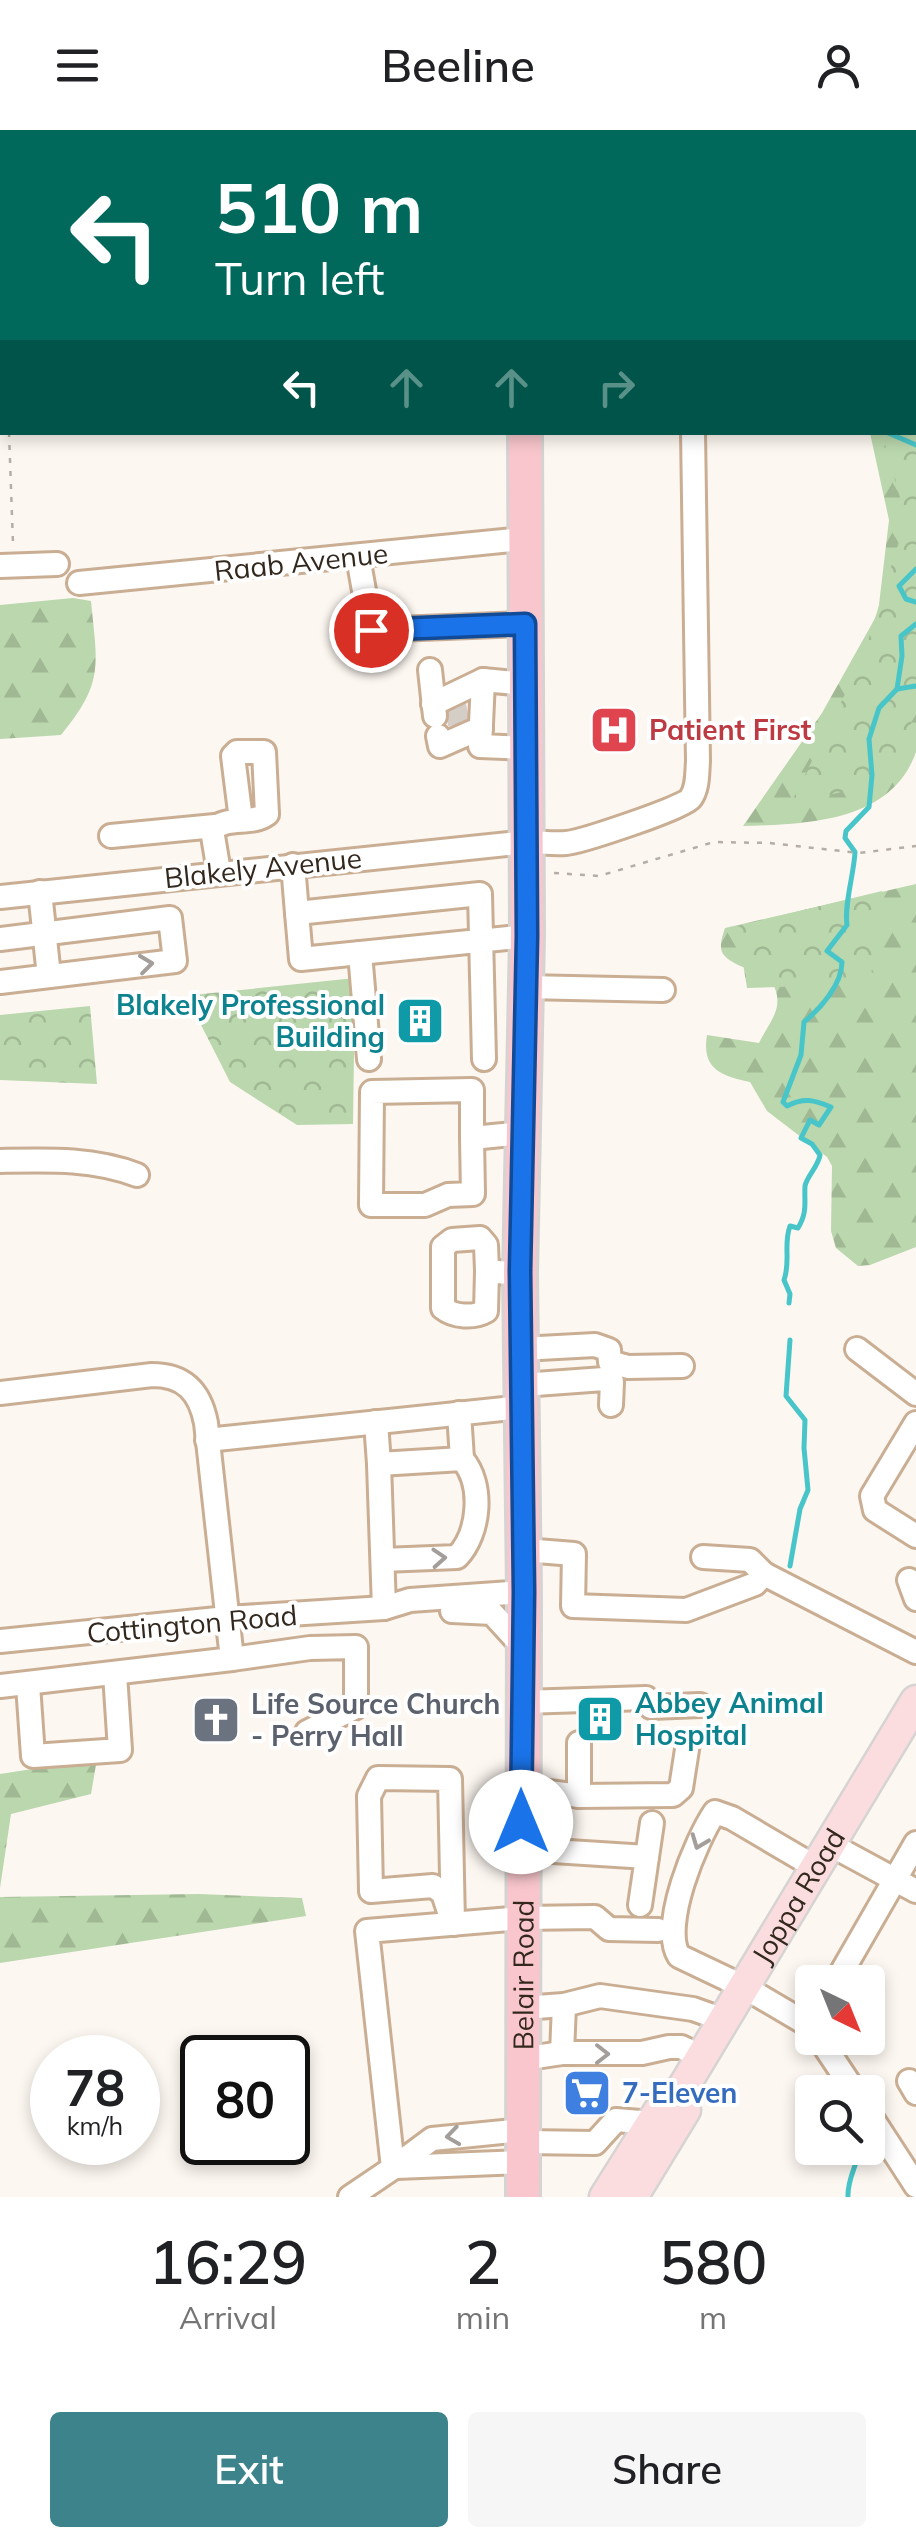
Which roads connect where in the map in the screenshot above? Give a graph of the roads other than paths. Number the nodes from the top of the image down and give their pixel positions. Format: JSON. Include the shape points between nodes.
{"nodes":[{"id":1,"x":524,"y":435,"type":"edge"},
{"id":2,"x":693,"y":435,"type":"edge"},
{"id":3,"x":524,"y":540,"type":"junction"},
{"id":4,"x":358,"y":556,"type":"junction"},
{"id":5,"x":57,"y":564,"type":"dead end"},
{"id":6,"x":7,"y":566,"type":"edge"},
{"id":7,"x":79,"y":583,"type":"dead end"},
{"id":8,"x":525,"y":624,"type":"junction"},
{"id":9,"x":430,"y":670,"type":"dead end"},
{"id":10,"x":483,"y":680,"type":"junction"},
{"id":11,"x":526,"y":684,"type":"junction"},
{"id":12,"x":452,"y":718,"type":"junction"},
{"id":13,"x":526,"y":748,"type":"junction"},
{"id":14,"x":241,"y":820,"type":"dead end"},
{"id":15,"x":215,"y":826,"type":"junction"},
{"id":16,"x":111,"y":836,"type":"dead end"},
{"id":17,"x":527,"y":856,"type":"junction"},
{"id":18,"x":293,"y":865,"type":"junction"},
{"id":19,"x":219,"y":872,"type":"junction"},
{"id":20,"x":40,"y":892,"type":"junction"},
{"id":21,"x":0,"y":896,"type":"edge"},
{"id":22,"x":297,"y":913,"type":"junction"},
{"id":23,"x":44,"y":934,"type":"junction"},
{"id":24,"x":527,"y":936,"type":"junction"},
{"id":25,"x":0,"y":938,"type":"edge"},
{"id":26,"x":484,"y":941,"type":"junction"},
{"id":27,"x":360,"y":953,"type":"junction"},
{"id":28,"x":49,"y":976,"type":"junction"},
{"id":29,"x":0,"y":982,"type":"edge"},
{"id":30,"x":525,"y":987,"type":"junction"},
{"id":31,"x":662,"y":990,"type":"dead end"},
{"id":32,"x":369,"y":1059,"type":"dead end"},
{"id":33,"x":484,"y":1059,"type":"dead end"},
{"id":34,"x":523,"y":1133,"type":"junction"},
{"id":35,"x":472,"y":1138,"type":"junction"},
{"id":36,"x":0,"y":1161,"type":"edge"},
{"id":37,"x":137,"y":1175,"type":"dead end"},
{"id":38,"x":488,"y":1271,"type":"dead end"},
{"id":39,"x":520,"y":1274,"type":"junction"},
{"id":40,"x":521,"y":1348,"type":"junction"},
{"id":41,"x":856,"y":1349,"type":"dead end"},
{"id":42,"x":682,"y":1366,"type":"dead end"},
{"id":43,"x":0,"y":1393,"type":"edge"},
{"id":44,"x":916,"y":1394,"type":"edge"},
{"id":45,"x":522,"y":1396,"type":"junction"},
{"id":46,"x":612,"y":1404,"type":"dead end"},
{"id":47,"x":459,"y":1414,"type":"junction"},
{"id":48,"x":376,"y":1422,"type":"junction"},
{"id":49,"x":916,"y":1423,"type":"edge"},
{"id":50,"x":207,"y":1440,"type":"junction"},
{"id":51,"x":462,"y":1458,"type":"junction"},
{"id":52,"x":379,"y":1464,"type":"junction"},
{"id":53,"x":916,"y":1536,"type":"edge"},
{"id":54,"x":524,"y":1550,"type":"junction"},
{"id":55,"x":703,"y":1557,"type":"dead end"},
{"id":56,"x":382,"y":1560,"type":"junction"},
{"id":57,"x":764,"y":1574,"type":"junction"},
{"id":58,"x":524,"y":1592,"type":"junction"},
{"id":59,"x":384,"y":1608,"type":"junction"},
{"id":60,"x":226,"y":1618,"type":"junction"},
{"id":61,"x":0,"y":1642,"type":"edge"},
{"id":62,"x":524,"y":1648,"type":"junction"},
{"id":63,"x":916,"y":1652,"type":"edge"},
{"id":64,"x":232,"y":1659,"type":"junction"},
{"id":65,"x":115,"y":1674,"type":"junction"},
{"id":66,"x":28,"y":1685,"type":"junction"},
{"id":67,"x":0,"y":1686,"type":"edge"},
{"id":68,"x":916,"y":1701,"type":"edge"},
{"id":69,"x":523,"y":1702,"type":"junction"},
{"id":70,"x":700,"y":1705,"type":"dead end"},
{"id":71,"x":307,"y":1732,"type":"dead end"},
{"id":72,"x":688,"y":1742,"type":"dead end"},
{"id":73,"x":579,"y":1744,"type":"dead end"},
{"id":74,"x":521,"y":1788,"type":"junction"},
{"id":75,"x":579,"y":1796,"type":"junction"},
{"id":76,"x":652,"y":1822,"type":"dead end"},
{"id":77,"x":916,"y":1843,"type":"edge"},
{"id":78,"x":522,"y":1848,"type":"junction"},
{"id":79,"x":824,"y":1856,"type":"junction"},
{"id":80,"x":647,"y":1857,"type":"junction"},
{"id":81,"x":451,"y":1858,"type":"junction"},
{"id":82,"x":894,"y":1880,"type":"junction"},
{"id":83,"x":433,"y":1886,"type":"junction"},
{"id":84,"x":380,"y":1890,"type":"junction"},
{"id":85,"x":916,"y":1892,"type":"edge"},
{"id":86,"x":640,"y":1905,"type":"dead end"},
{"id":87,"x":522,"y":1918,"type":"junction"},
{"id":88,"x":453,"y":1924,"type":"junction"},
{"id":89,"x":658,"y":1930,"type":"dead end"},
{"id":90,"x":373,"y":1931,"type":"junction"},
{"id":91,"x":846,"y":1965,"type":"edge"},
{"id":92,"x":744,"y":1986,"type":"junction"},
{"id":93,"x":564,"y":2004,"type":"junction"},
{"id":94,"x":522,"y":2008,"type":"junction"},
{"id":95,"x":795,"y":2016,"type":"edge"},
{"id":96,"x":724,"y":2020,"type":"junction"},
{"id":97,"x":562,"y":2053,"type":"junction"},
{"id":98,"x":702,"y":2057,"type":"junction"},
{"id":99,"x":522,"y":2059,"type":"junction"},
{"id":100,"x":681,"y":2091,"type":"junction"},
{"id":101,"x":652,"y":2123,"type":"junction"},
{"id":102,"x":885,"y":2138,"type":"edge"},
{"id":103,"x":522,"y":2145,"type":"junction"},
{"id":104,"x":393,"y":2168,"type":"junction"},
{"id":105,"x":916,"y":2186,"type":"edge"},
{"id":106,"x":644,"y":2192,"type":"edge"},
{"id":107,"x":350,"y":2197,"type":"edge"},
{"id":108,"x":522,"y":2197,"type":"edge"},
{"id":109,"x":605,"y":2197,"type":"edge"}],
"edges":[{"from":1,"to":3,"type":"highway","name":"Belair Road"},
{"from":2,"to":17,"type":"street","name":"Blakely Avenue","via":[[698,762],[692,797],[682,808]]},
{"from":3,"to":4,"type":"street","name":"Raab Avenue"},
{"from":3,"to":8,"type":"highway","name":"Belair Road"},
{"from":4,"to":7,"type":"street","name":"Raab Avenue"},
{"from":4,"to":8,"type":"street","via":[[371,630]]},
{"from":5,"to":6,"type":"street"},
{"from":8,"to":11,"type":"highway","name":"Belair Road"},
{"from":9,"to":12,"type":"street"},
{"from":10,"to":11,"type":"street"},
{"from":10,"to":12,"type":"street"},
{"from":10,"to":12,"type":"street"},
{"from":11,"to":13,"type":"highway","name":"Belair Road"},
{"from":12,"to":13,"type":"street","via":[[480,746]]},
{"from":13,"to":17,"type":"highway","name":"Belair Road"},
{"from":14,"to":15,"type":"street"},
{"from":15,"to":16,"type":"street"},
{"from":15,"to":19,"type":"street"},
{"from":17,"to":18,"type":"street","name":"Blakely Avenue"},
{"from":17,"to":24,"type":"highway","name":"Belair Road"},
{"from":18,"to":19,"type":"street","name":"Blakely Avenue"},
{"from":18,"to":22,"type":"street"},
{"from":19,"to":20,"type":"street","name":"Blakely Avenue"},
{"from":20,"to":21,"type":"street","name":"Blakely Avenue"},
{"from":20,"to":23,"type":"street"},
{"from":22,"to":26,"type":"street","via":[[480,894]]},
{"from":22,"to":27,"type":"street","via":[[300,959]]},
{"from":23,"to":25,"type":"street"},
{"from":23,"to":28,"type":"street"},
{"from":28,"to":23,"type":"street","one_way":true,"via":[[176,961],[170,918]]},
{"from":24,"to":26,"type":"street"},
{"from":24,"to":30,"type":"highway","name":"Belair Road"},
{"from":26,"to":27,"type":"street"},
{"from":26,"to":33,"type":"street"},
{"from":27,"to":32,"type":"street"},
{"from":28,"to":29,"type":"street"},
{"from":30,"to":31,"type":"street"},
{"from":30,"to":34,"type":"highway","name":"Belair Road"},
{"from":34,"to":35,"type":"street"},
{"from":34,"to":39,"type":"highway","name":"Belair Road"},
{"from":35,"to":35,"type":"street","via":[[472,1090],[372,1092],[371,1205],[472,1194]]},
{"from":36,"to":37,"type":"street","via":[[74,1160]]},
{"from":38,"to":39,"type":"street"},
{"from":39,"to":40,"type":"highway","name":"Belair Road"},
{"from":40,"to":42,"type":"street","via":[[595,1345],[609,1350],[610,1362],[628,1367]]},
{"from":40,"to":45,"type":"highway","name":"Belair Road"},
{"from":41,"to":44,"type":"street"},
{"from":43,"to":50,"type":"street","via":[[169,1375],[196,1392]]},
{"from":45,"to":46,"type":"street","via":[[604,1379],[612,1382]]},
{"from":45,"to":47,"type":"street"},
{"from":45,"to":54,"type":"highway","name":"Belair Road"},
{"from":47,"to":48,"type":"street"},
{"from":47,"to":51,"type":"street"},
{"from":48,"to":50,"type":"street"},
{"from":48,"to":52,"type":"street"},
{"from":49,"to":53,"type":"street","via":[[872,1496],[875,1510]]},
{"from":50,"to":60,"type":"street"},
{"from":51,"to":52,"type":"street"},
{"from":56,"to":51,"type":"street","one_way":true,"via":[[457,1557],[466,1548],[476,1524],[472,1470]]},
{"from":52,"to":56,"type":"street"},
{"from":54,"to":57,"type":"street","via":[[574,1554],[573,1606],[686,1610]]},
{"from":54,"to":58,"type":"highway","name":"Belair Road"},
{"from":55,"to":57,"type":"street","via":[[750,1560]]},
{"from":56,"to":59,"type":"street"},
{"from":57,"to":63,"type":"street"},
{"from":58,"to":59,"type":"street","name":"Cottington Road"},
{"from":58,"to":62,"type":"highway","name":"Belair Road"},
{"from":59,"to":60,"type":"street","name":"Cottington Road"},
{"from":59,"to":62,"type":"street","name":"Cottington Road","via":[[492,1613]]},
{"from":60,"to":61,"type":"street","name":"Cottington Road"},
{"from":60,"to":64,"type":"street"},
{"from":62,"to":69,"type":"highway","name":"Belair Road"},
{"from":64,"to":65,"type":"street"},
{"from":64,"to":71,"type":"street","via":[[356,1647],[356,1707]]},
{"from":65,"to":66,"type":"street"},
{"from":65,"to":66,"type":"street","via":[[120,1750],[33,1756]]},
{"from":66,"to":67,"type":"street"},
{"from":68,"to":79,"type":"main road","name":"Joppa Road"},
{"from":69,"to":70,"type":"street","via":[[646,1698],[652,1707]]},
{"from":69,"to":74,"type":"highway","name":"Belair Road"},
{"from":72,"to":75,"type":"street","via":[[681,1788],[672,1795]]},
{"from":73,"to":75,"type":"street"},
{"from":74,"to":75,"type":"street"},
{"from":74,"to":78,"type":"highway","name":"Belair Road"},
{"from":76,"to":80,"type":"street"},
{"from":77,"to":82,"type":"street"},
{"from":78,"to":80,"type":"street"},
{"from":78,"to":87,"type":"highway","name":"Belair Road"},
{"from":79,"to":82,"type":"street"},
{"from":79,"to":92,"type":"main road","name":"Joppa Road"},
{"from":79,"to":92,"type":"street","one_way":true,"via":[[771,1841],[715,1812],[705,1827],[680,1894],[672,1946],[679,1956]]},
{"from":80,"to":86,"type":"street"},
{"from":81,"to":83,"type":"street"},
{"from":81,"to":84,"type":"street","via":[[450,1779],[378,1778],[369,1796]]},
{"from":81,"to":88,"type":"street"},
{"from":82,"to":85,"type":"street"},
{"from":82,"to":91,"type":"street"},
{"from":83,"to":84,"type":"street"},
{"from":83,"to":88,"type":"street","via":[[443,1893]]},
{"from":84,"to":90,"type":"street"},
{"from":87,"to":88,"type":"street"},
{"from":87,"to":89,"type":"street","via":[[596,1916],[609,1929]]},
{"from":87,"to":94,"type":"highway","name":"Belair Road"},
{"from":88,"to":90,"type":"street"},
{"from":90,"to":104,"type":"street"},
{"from":92,"to":95,"type":"street"},
{"from":92,"to":96,"type":"main road","name":"Joppa Road"},
{"from":93,"to":94,"type":"street"},
{"from":93,"to":96,"type":"street","via":[[624,1998]]},
{"from":93,"to":97,"type":"street"},
{"from":94,"to":99,"type":"highway","name":"Belair Road"},
{"from":96,"to":98,"type":"main road","name":"Joppa Road"},
{"from":97,"to":98,"type":"street","one_way":true,"via":[[682,2047]]},
{"from":97,"to":99,"type":"street"},
{"from":98,"to":100,"type":"main road","name":"Joppa Road"},
{"from":99,"to":103,"type":"highway","name":"Belair Road"},
{"from":100,"to":101,"type":"main road","name":"Joppa Road"},
{"from":100,"to":106,"type":"main road","name":"Joppa Road","via":[[685,2110]]},
{"from":101,"to":103,"type":"street","via":[[616,2120],[596,2144]]},
{"from":101,"to":109,"type":"main road","name":"Joppa Road"},
{"from":102,"to":105,"type":"street"},
{"from":103,"to":104,"type":"street"},
{"from":103,"to":104,"type":"street","one_way":true,"via":[[432,2139]]},
{"from":103,"to":108,"type":"highway","name":"Belair Road"},
{"from":104,"to":107,"type":"street"}]}
